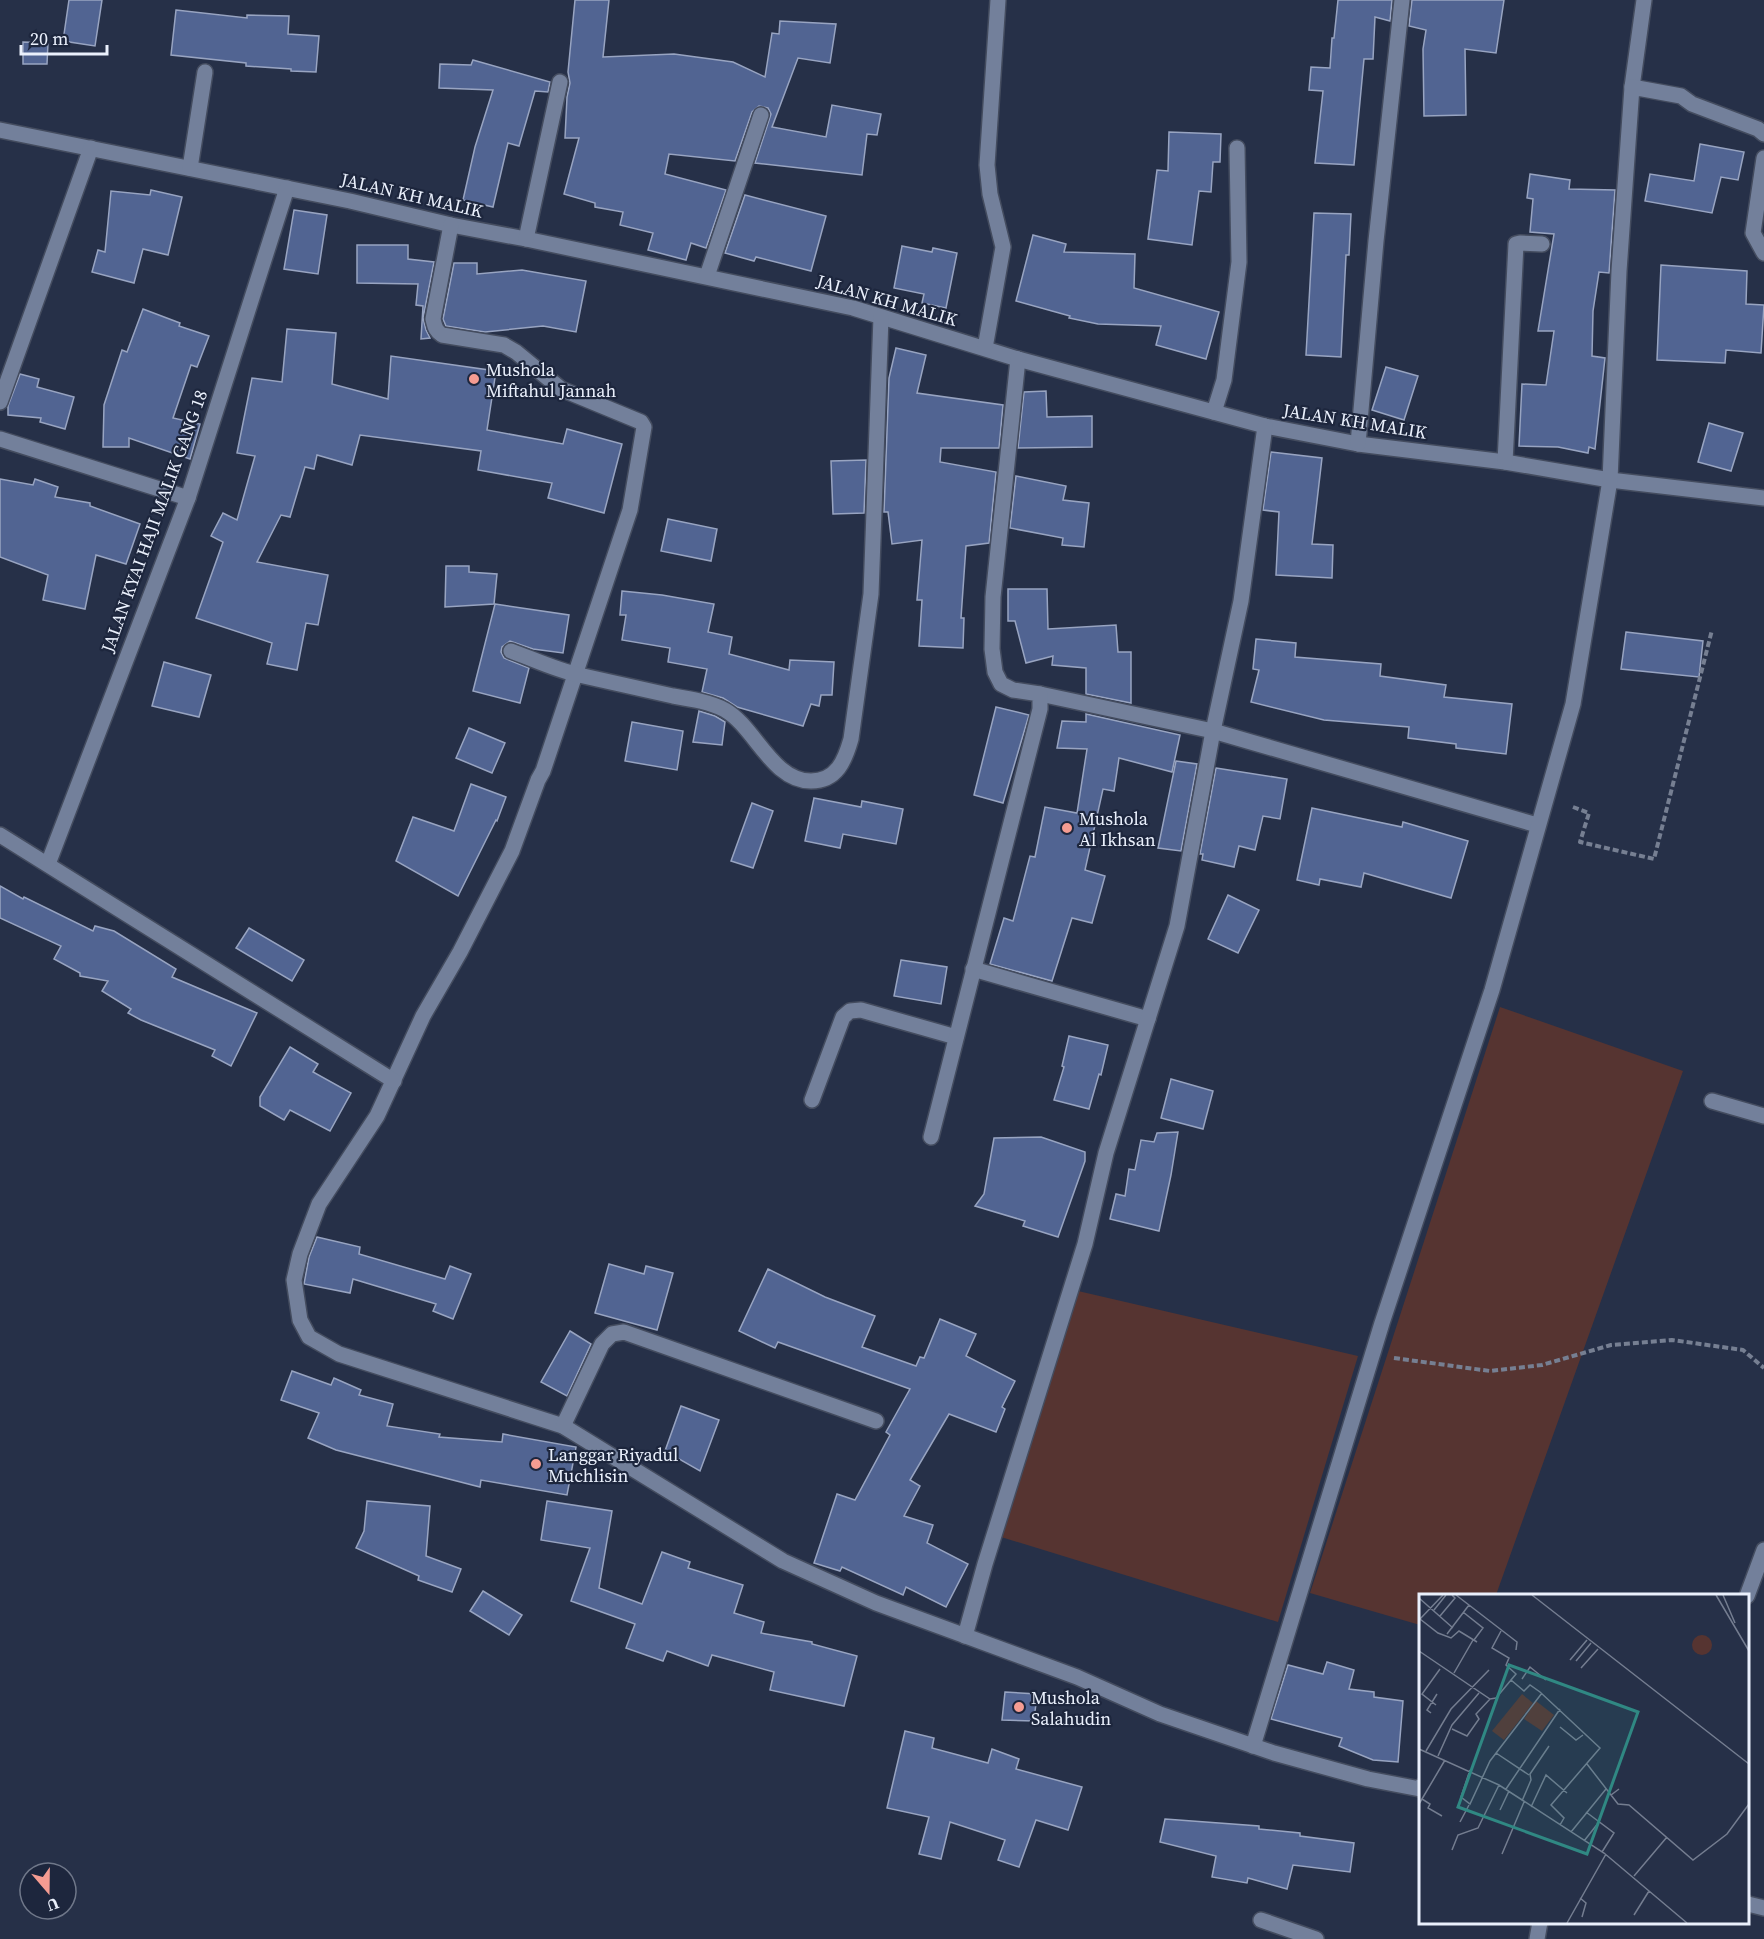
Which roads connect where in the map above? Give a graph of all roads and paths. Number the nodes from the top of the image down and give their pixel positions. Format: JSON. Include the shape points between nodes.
{"nodes":[{"id":1,"x":999,"y":0,"type":"edge"},
{"id":2,"x":1402,"y":0,"type":"edge"},
{"id":3,"x":1644,"y":0,"type":"edge"},
{"id":4,"x":205,"y":72,"type":"dead end"},
{"id":5,"x":560,"y":82,"type":"dead end"},
{"id":6,"x":1632,"y":87,"type":"junction"},
{"id":7,"x":760,"y":115,"type":"dead end"},
{"id":8,"x":0,"y":130,"type":"edge"},
{"id":9,"x":1764,"y":134,"type":"edge"},
{"id":10,"x":91,"y":148,"type":"junction"},
{"id":11,"x":1237,"y":148,"type":"dead end"},
{"id":12,"x":1764,"y":158,"type":"edge"},
{"id":13,"x":189,"y":168,"type":"junction"},
{"id":14,"x":287,"y":188,"type":"junction"},
{"id":15,"x":451,"y":225,"type":"junction"},
{"id":16,"x":526,"y":239,"type":"junction"},
{"id":17,"x":1542,"y":244,"type":"dead end"},
{"id":18,"x":1764,"y":253,"type":"edge"},
{"id":19,"x":707,"y":276,"type":"junction"},
{"id":20,"x":881,"y":317,"type":"junction"},
{"id":21,"x":985,"y":348,"type":"junction"},
{"id":22,"x":1018,"y":358,"type":"junction"},
{"id":23,"x":0,"y":402,"type":"edge"},
{"id":24,"x":1214,"y":412,"type":"junction"},
{"id":25,"x":1265,"y":426,"type":"junction"},
{"id":26,"x":0,"y":439,"type":"edge"},
{"id":27,"x":1358,"y":444,"type":"junction"},
{"id":28,"x":1505,"y":462,"type":"junction"},
{"id":29,"x":1610,"y":480,"type":"junction"},
{"id":30,"x":188,"y":498,"type":"junction"},
{"id":31,"x":1764,"y":498,"type":"edge"},
{"id":32,"x":1712,"y":630,"type":"dead end"},
{"id":33,"x":511,"y":651,"type":"dead end"},
{"id":34,"x":575,"y":674,"type":"junction"},
{"id":35,"x":1040,"y":694,"type":"junction"},
{"id":36,"x":1214,"y":731,"type":"junction"},
{"id":37,"x":1574,"y":807,"type":"dead end"},
{"id":38,"x":1537,"y":825,"type":"junction"},
{"id":39,"x":0,"y":835,"type":"edge"},
{"id":40,"x":48,"y":864,"type":"junction"},
{"id":41,"x":973,"y":969,"type":"junction"},
{"id":42,"x":1148,"y":1019,"type":"junction"},
{"id":43,"x":956,"y":1037,"type":"junction"},
{"id":44,"x":394,"y":1081,"type":"junction"},
{"id":45,"x":812,"y":1100,"type":"dead end"},
{"id":46,"x":1712,"y":1101,"type":"dead end"},
{"id":47,"x":1764,"y":1116,"type":"edge"},
{"id":48,"x":932,"y":1137,"type":"dead end"},
{"id":49,"x":1372,"y":1354,"type":"junction"},
{"id":50,"x":1764,"y":1368,"type":"edge"},
{"id":51,"x":876,"y":1421,"type":"dead end"},
{"id":52,"x":563,"y":1426,"type":"junction"},
{"id":53,"x":1764,"y":1550,"type":"edge"},
{"id":54,"x":1748,"y":1594,"type":"edge"},
{"id":55,"x":965,"y":1636,"type":"junction"},
{"id":56,"x":1253,"y":1746,"type":"junction"},
{"id":57,"x":1419,"y":1788,"type":"edge"},
{"id":58,"x":1749,"y":1904,"type":"edge"},
{"id":59,"x":1764,"y":1908,"type":"edge"},
{"id":60,"x":1261,"y":1920,"type":"dead end"},
{"id":61,"x":1539,"y":1924,"type":"edge"},
{"id":62,"x":1316,"y":1939,"type":"edge"},
{"id":63,"x":1537,"y":1939,"type":"edge"}],
"edges":[{"from":1,"to":21,"type":"street","via":[[987,165],[1003,248]]},
{"from":2,"to":27,"type":"street"},
{"from":3,"to":6,"type":"street"},
{"from":4,"to":13,"type":"street"},
{"from":5,"to":16,"type":"street"},
{"from":6,"to":9,"type":"street","via":[[1681,96]]},
{"from":6,"to":29,"type":"street"},
{"from":7,"to":19,"type":"street"},
{"from":8,"to":10,"type":"street","name":"JALAN KH MALIK"},
{"from":10,"to":13,"type":"street","name":"JALAN KH MALIK"},
{"from":10,"to":23,"type":"street"},
{"from":11,"to":24,"type":"street","via":[[1239,262],[1224,380]]},
{"from":12,"to":18,"type":"street","via":[[1753,233]]},
{"from":13,"to":14,"type":"street","name":"JALAN KH MALIK"},
{"from":14,"to":15,"type":"street","name":"JALAN KH MALIK"},
{"from":14,"to":30,"type":"street","name":"JALAN KYAI HAJI MALIK GANG 18"},
{"from":15,"to":16,"type":"street","name":"JALAN KH MALIK"},
{"from":15,"to":34,"type":"street","via":[[433,320],[437,332],[504,345],[561,389],[644,425],[630,510]]},
{"from":16,"to":19,"type":"street","name":"JALAN KH MALIK"},
{"from":17,"to":28,"type":"street","via":[[1516,244]]},
{"from":19,"to":20,"type":"street","name":"JALAN KH MALIK"},
{"from":20,"to":21,"type":"street","name":"JALAN KH MALIK"},
{"from":20,"to":34,"type":"street","via":[[871,594],[851,739],[846,759],[836,772],[810,781],[790,775],[763,752],[743,723],[715,705]]},
{"from":21,"to":22,"type":"street","name":"JALAN KH MALIK"},
{"from":22,"to":24,"type":"street","name":"JALAN KH MALIK"},
{"from":22,"to":35,"type":"street","via":[[993,597],[992,649],[1001,684]]},
{"from":24,"to":25,"type":"street","name":"JALAN KH MALIK"},
{"from":25,"to":27,"type":"street","name":"JALAN KH MALIK"},
{"from":25,"to":36,"type":"street","via":[[1240,601]]},
{"from":26,"to":30,"type":"street"},
{"from":27,"to":28,"type":"street","name":"JALAN KH MALIK"},
{"from":28,"to":29,"type":"street","name":"JALAN KH MALIK"},
{"from":29,"to":31,"type":"street","name":"JALAN KH MALIK"},
{"from":29,"to":38,"type":"street","via":[[1572,704]]},
{"from":30,"to":40,"type":"street","name":"JALAN KYAI HAJI MALIK GANG 18"},
{"from":32,"to":37,"type":"path","via":[[1654,859],[1580,842],[1589,813]]},
{"from":33,"to":34,"type":"street"},
{"from":34,"to":44,"type":"street","via":[[512,851],[423,1016]]},
{"from":35,"to":36,"type":"street"},
{"from":35,"to":41,"type":"street","via":[[1038,718]]},
{"from":36,"to":38,"type":"street"},
{"from":36,"to":42,"type":"street","via":[[1177,926]]},
{"from":38,"to":49,"type":"street","via":[[1492,990]]},
{"from":39,"to":40,"type":"street"},
{"from":40,"to":44,"type":"street"},
{"from":41,"to":42,"type":"street"},
{"from":41,"to":43,"type":"street"},
{"from":42,"to":55,"type":"street","via":[[1106,1153],[1085,1244]]},
{"from":43,"to":45,"type":"street","via":[[861,1010],[850,1011],[843,1017]]},
{"from":43,"to":48,"type":"street"},
{"from":44,"to":52,"type":"street","via":[[377,1116],[319,1204],[294,1280],[300,1320],[309,1337],[339,1354]]},
{"from":46,"to":47,"type":"street"},
{"from":49,"to":50,"type":"path","via":[[1490,1371],[1542,1365],[1611,1346],[1672,1340],[1743,1350]]},
{"from":49,"to":56,"type":"street"},
{"from":51,"to":52,"type":"street","via":[[624,1332],[612,1334],[602,1344]]},
{"from":52,"to":55,"type":"street","via":[[783,1562]]},
{"from":53,"to":54,"type":"street"},
{"from":55,"to":56,"type":"street","via":[[1077,1677],[1160,1714]]},
{"from":56,"to":57,"type":"street","via":[[1368,1779]]},
{"from":58,"to":59,"type":"street"},
{"from":60,"to":62,"type":"street"},
{"from":61,"to":63,"type":"street"}]}
